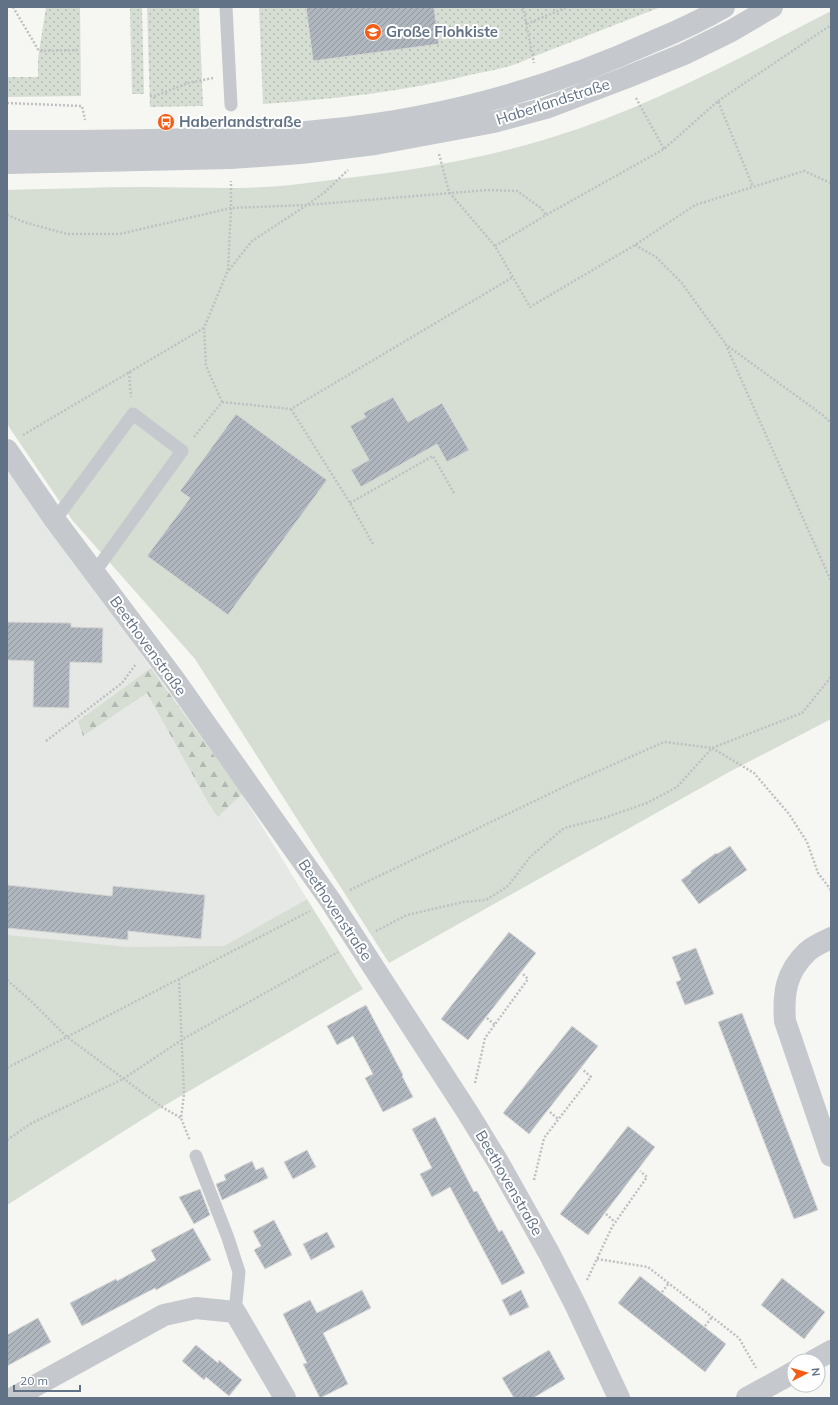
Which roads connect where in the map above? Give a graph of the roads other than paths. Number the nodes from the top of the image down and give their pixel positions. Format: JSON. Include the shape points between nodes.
{"nodes":[{"id":1,"x":226,"y":7,"type":"edge"},
{"id":2,"x":724,"y":7,"type":"edge"},
{"id":3,"x":772,"y":7,"type":"edge"},
{"id":4,"x":231,"y":105,"type":"dead end"},
{"id":5,"x":7,"y":141,"type":"edge"},
{"id":6,"x":7,"y":163,"type":"edge"},
{"id":7,"x":14,"y":443,"type":"edge"},
{"id":8,"x":55,"y":520,"type":"junction"},
{"id":9,"x":94,"y":573,"type":"junction"},
{"id":10,"x":831,"y":938,"type":"edge"},
{"id":11,"x":829,"y":1143,"type":"edge"},
{"id":12,"x":196,"y":1156,"type":"road end"},
{"id":13,"x":235,"y":1312,"type":"junction"},
{"id":14,"x":786,"y":1376,"type":"edge"},
{"id":15,"x":13,"y":1398,"type":"edge"},
{"id":16,"x":285,"y":1398,"type":"edge"},
{"id":17,"x":619,"y":1398,"type":"edge"},
{"id":18,"x":747,"y":1398,"type":"edge"}],
"edges":[{"from":1,"to":4,"type":"lane"},
{"from":2,"to":5,"type":"street","name":"Haberlandstraße","via":[[616,59],[490,101],[430,114],[371,125],[232,137]]},
{"from":3,"to":6,"type":"street","name":"Haberlandstraße","via":[[684,54],[546,108],[494,122],[375,144],[301,153],[231,158]]},
{"from":7,"to":8,"type":"street","name":"Beethovenstraße"},
{"from":8,"to":9,"type":"street","name":"Beethovenstraße"},
{"from":8,"to":9,"type":"lane","via":[[133,414],[182,451]]},
{"from":9,"to":17,"type":"street","name":"Beethovenstraße","via":[[174,679],[330,900],[468,1113],[526,1211],[576,1306]]},
{"from":10,"to":11,"type":"street","via":[[808,951],[794,966],[787,983],[784,1002],[785,1020]]},
{"from":12,"to":13,"type":"lane","via":[[239,1272]]},
{"from":13,"to":15,"type":"street","via":[[196,1308],[164,1315]]},
{"from":13,"to":16,"type":"street"},
{"from":14,"to":18,"type":"street"}]}
